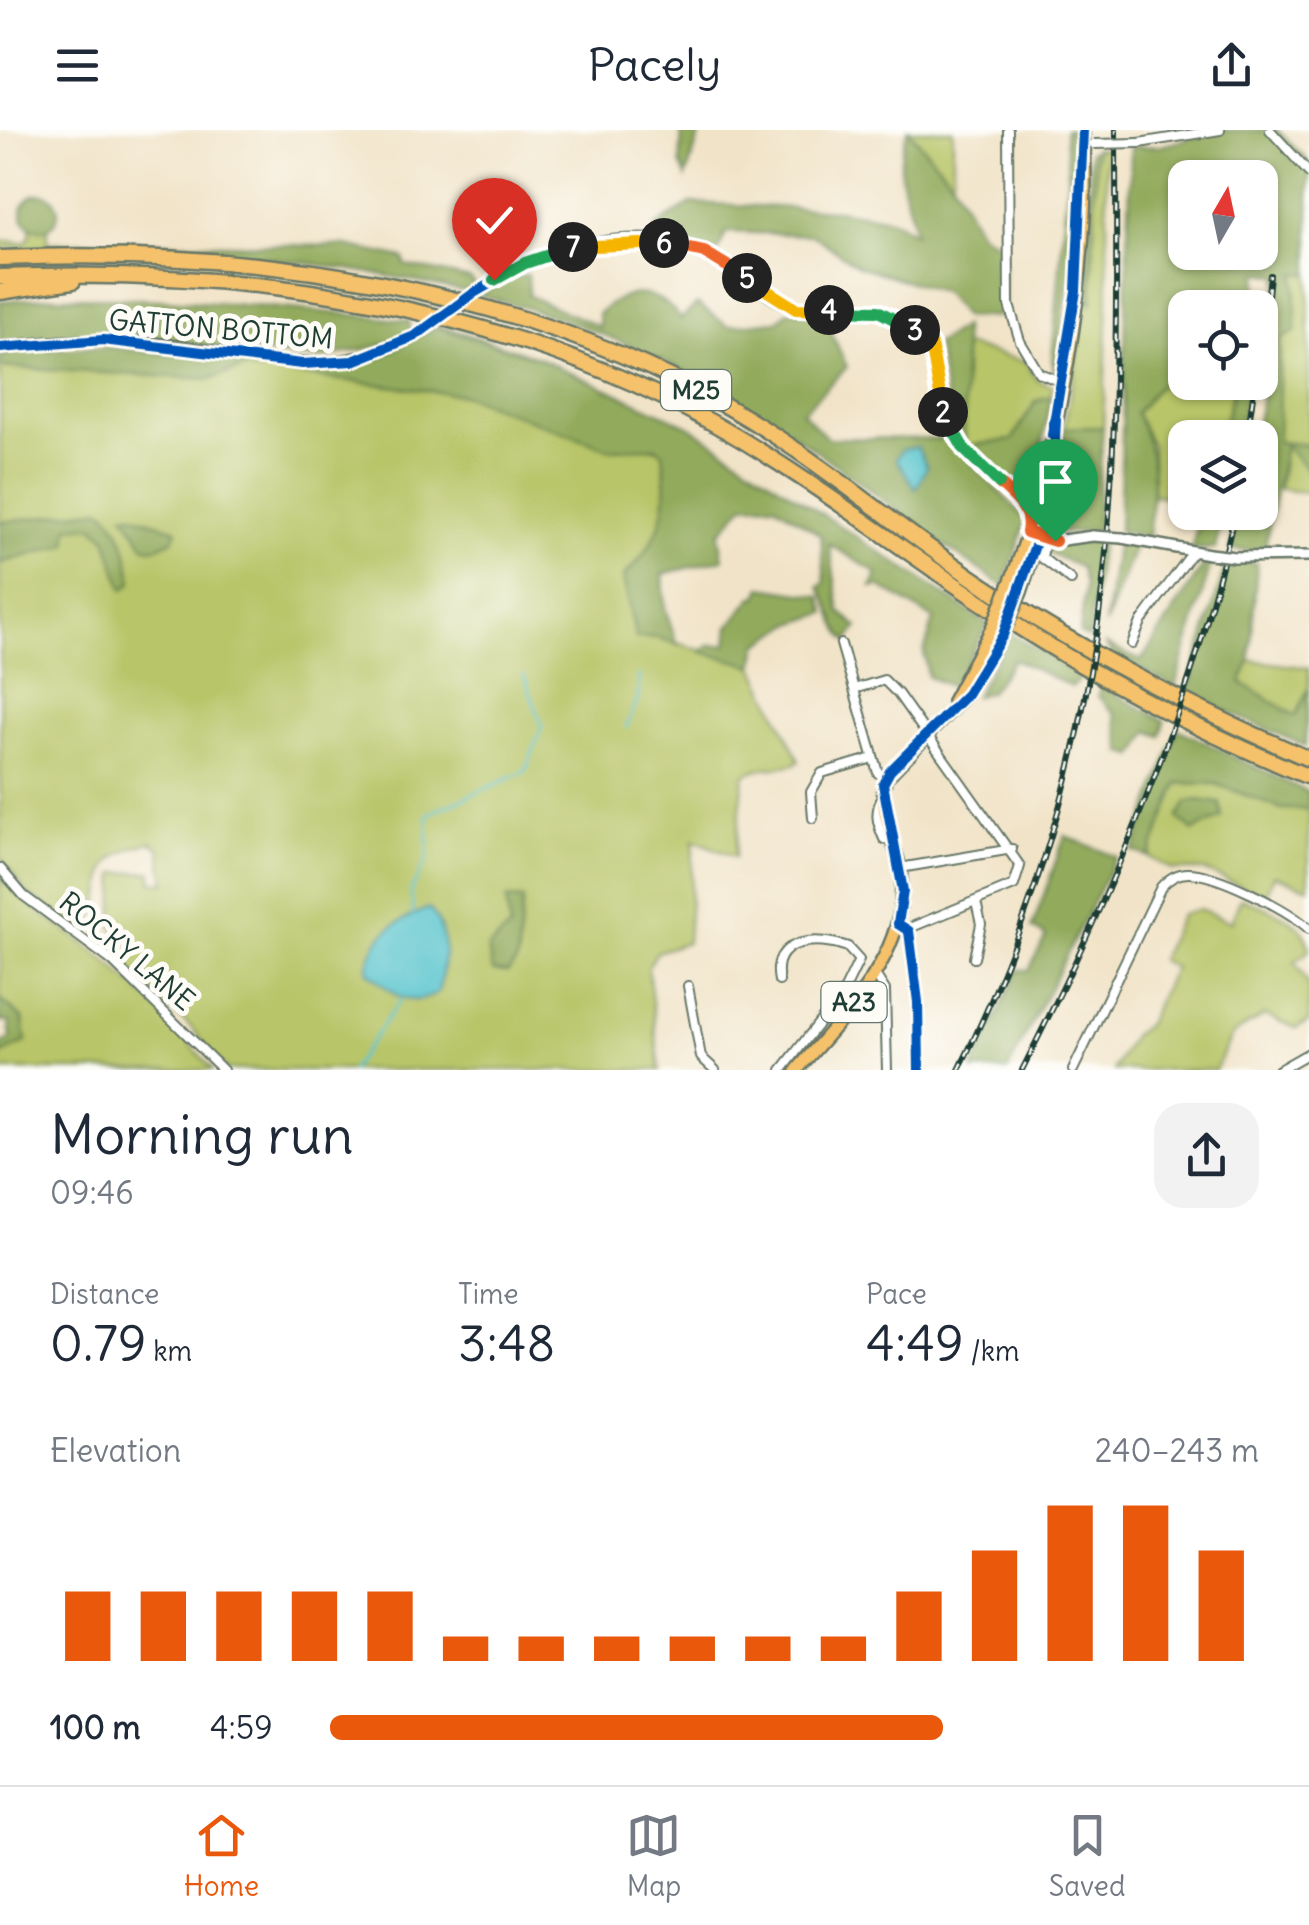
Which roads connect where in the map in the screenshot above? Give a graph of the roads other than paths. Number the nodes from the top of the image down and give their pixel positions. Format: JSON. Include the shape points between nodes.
{"nodes":[{"id":1,"x":1008,"y":130,"type":"edge"},
{"id":2,"x":1083,"y":130,"type":"edge"},
{"id":3,"x":1220,"y":130,"type":"edge"},
{"id":4,"x":1270,"y":130,"type":"edge"},
{"id":5,"x":1089,"y":144,"type":"junction"},
{"id":6,"x":1308,"y":173,"type":"edge"},
{"id":7,"x":0,"y":258,"type":"edge"},
{"id":8,"x":93,"y":276,"type":"junction"},
{"id":9,"x":0,"y":277,"type":"edge"},
{"id":10,"x":0,"y":292,"type":"edge"},
{"id":11,"x":474,"y":293,"type":"tunnel mouth"},
{"id":12,"x":430,"y":326,"type":"tunnel mouth"},
{"id":13,"x":0,"y":348,"type":"edge"},
{"id":14,"x":1062,"y":382,"type":"junction"},
{"id":15,"x":1010,"y":492,"type":"junction"},
{"id":16,"x":1034,"y":501,"type":"junction"},
{"id":17,"x":1035,"y":532,"type":"junction"},
{"id":18,"x":1192,"y":552,"type":"junction"},
{"id":19,"x":1309,"y":556,"type":"edge"},
{"id":20,"x":1071,"y":580,"type":"dead end"},
{"id":21,"x":841,"y":644,"type":"dead end"},
{"id":22,"x":1132,"y":644,"type":"dead end"},
{"id":23,"x":854,"y":689,"type":"junction"},
{"id":24,"x":929,"y":732,"type":"junction"},
{"id":25,"x":873,"y":758,"type":"junction"},
{"id":26,"x":1309,"y":759,"type":"edge"},
{"id":27,"x":1309,"y":777,"type":"edge"},
{"id":28,"x":886,"y":778,"type":"junction"},
{"id":29,"x":812,"y":818,"type":"dead end"},
{"id":30,"x":1012,"y":849,"type":"junction"},
{"id":31,"x":0,"y":868,"type":"edge"},
{"id":32,"x":900,"y":868,"type":"junction"},
{"id":33,"x":976,"y":902,"type":"junction"},
{"id":34,"x":902,"y":927,"type":"junction"},
{"id":35,"x":1309,"y":929,"type":"edge"},
{"id":36,"x":974,"y":958,"type":"dead end"},
{"id":37,"x":874,"y":973,"type":"junction"},
{"id":38,"x":779,"y":981,"type":"dead end"},
{"id":39,"x":688,"y":986,"type":"dead end"},
{"id":40,"x":1309,"y":1053,"type":"edge"},
{"id":41,"x":223,"y":1070,"type":"edge"},
{"id":42,"x":715,"y":1070,"type":"edge"},
{"id":43,"x":782,"y":1070,"type":"edge"},
{"id":44,"x":797,"y":1070,"type":"edge"},
{"id":45,"x":887,"y":1070,"type":"edge"},
{"id":46,"x":918,"y":1070,"type":"edge"},
{"id":47,"x":1073,"y":1070,"type":"edge"},
{"id":48,"x":1280,"y":1070,"type":"edge"}],
"edges":[{"from":1,"to":14,"type":"street","via":[[1014,324],[1039,374]]},
{"from":2,"to":5,"type":"main road"},
{"from":3,"to":5,"type":"street","bridge":true},
{"from":4,"to":6,"type":"street"},
{"from":5,"to":14,"type":"main road"},
{"from":7,"to":26,"type":"highway","number":"M25","via":[[152,258],[331,275],[460,300],[584,339],[760,426],[1082,646]]},
{"from":8,"to":9,"type":"highway","number":"M25"},
{"from":8,"to":10,"type":"highway","number":"M25"},
{"from":8,"to":27,"type":"highway","number":"M25","via":[[224,282],[366,300],[475,325],[596,367],[767,455],[1079,663]]},
{"from":11,"to":15,"type":"street","via":[[557,252],[660,242],[717,258],[796,309],[888,314],[931,344],[938,399],[951,432]]},
{"from":12,"to":13,"type":"street","name":"GATTON BOTTOM","via":[[369,357],[320,365],[120,341]]},
{"from":14,"to":16,"type":"main road"},
{"from":15,"to":16,"type":"street"},
{"from":15,"to":16,"type":"street"},
{"from":16,"to":17,"type":"main road"},
{"from":16,"to":17,"type":"street"},
{"from":17,"to":18,"type":"street","bridge":true,"via":[[1122,538]]},
{"from":17,"to":20,"type":"street","via":[[1042,558]]},
{"from":17,"to":24,"type":"main road","bridge":true,"via":[[978,679]]},
{"from":18,"to":19,"type":"street","bridge":true},
{"from":18,"to":22,"type":"street","via":[[1140,622]]},
{"from":21,"to":23,"type":"street"},
{"from":23,"to":24,"type":"street","via":[[884,680]]},
{"from":23,"to":25,"type":"street"},
{"from":24,"to":28,"type":"main road"},
{"from":24,"to":30,"type":"street"},
{"from":25,"to":28,"type":"street"},
{"from":25,"to":29,"type":"street","via":[[822,773],[811,792]]},
{"from":28,"to":32,"type":"main road","number":"A23","via":[[883,796]]},
{"from":30,"to":32,"type":"street"},
{"from":30,"to":33,"type":"street","via":[[1020,863],[1014,885]]},
{"from":31,"to":41,"type":"street","name":"ROCKY LANE","via":[[24,896],[112,961]]},
{"from":32,"to":34,"type":"main road","number":"A23"},
{"from":33,"to":34,"type":"street"},
{"from":33,"to":36,"type":"street","via":[[981,924]]},
{"from":34,"to":37,"type":"main road","number":"A23"},
{"from":34,"to":46,"type":"street","via":[[914,956]]},
{"from":35,"to":47,"type":"street","via":[[1278,907],[1197,874],[1172,876]]},
{"from":37,"to":44,"type":"main road","number":"A23"},
{"from":37,"to":45,"type":"street","via":[[885,990]]},
{"from":38,"to":43,"type":"street","via":[[782,952],[805,940],[848,947],[859,960],[844,991]]},
{"from":39,"to":42,"type":"street","via":[[701,1057]]},
{"from":40,"to":48,"type":"street"}]}
